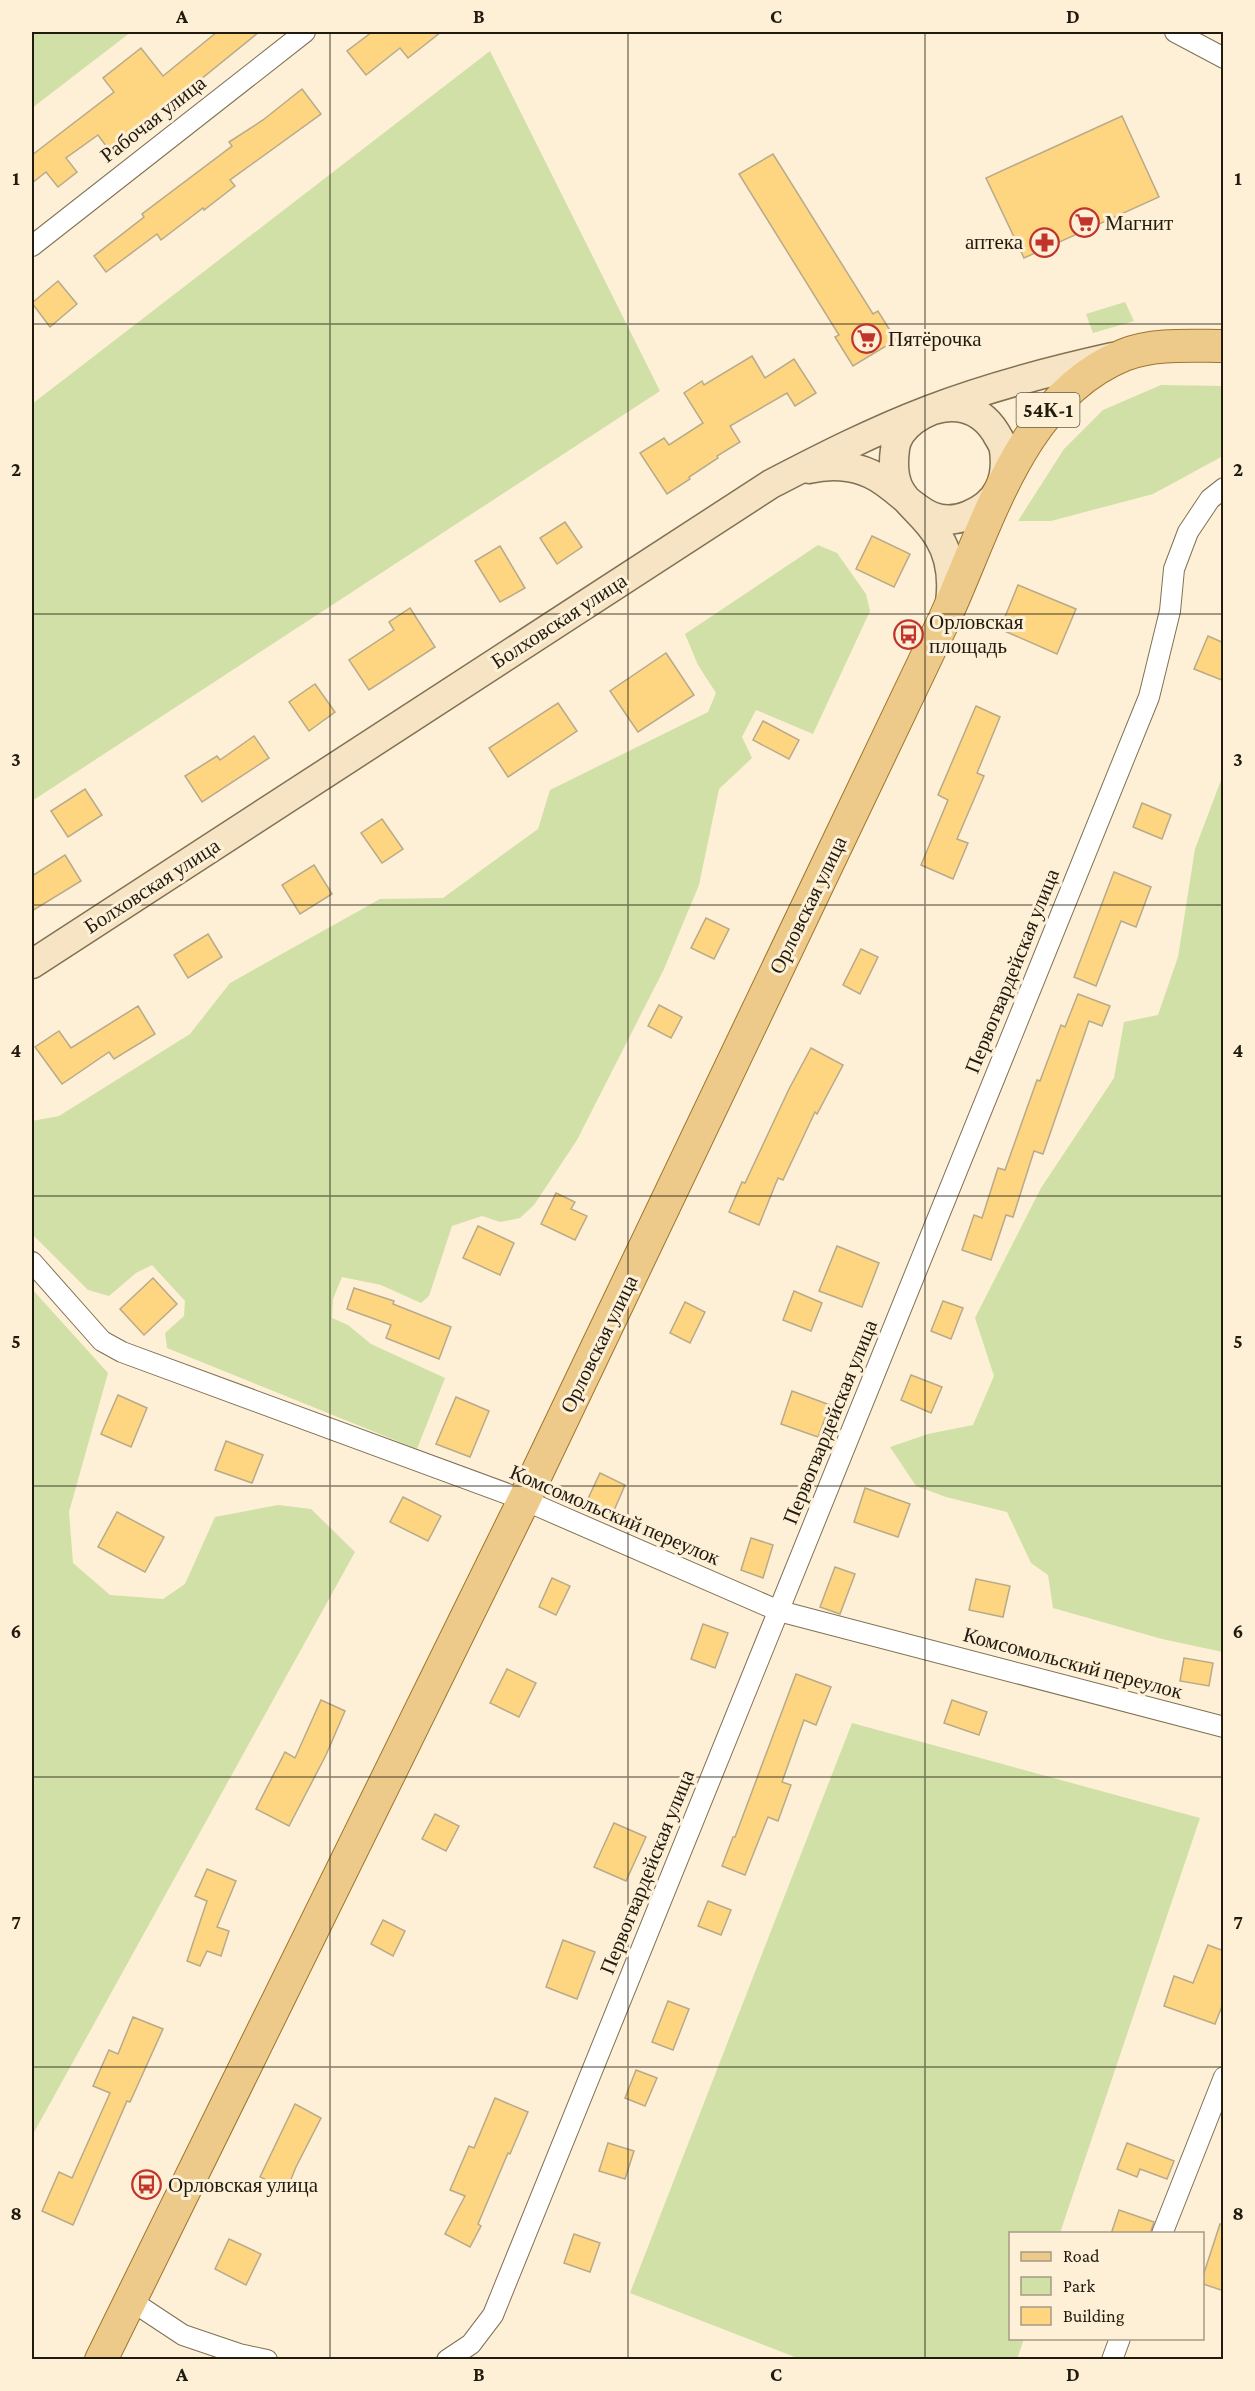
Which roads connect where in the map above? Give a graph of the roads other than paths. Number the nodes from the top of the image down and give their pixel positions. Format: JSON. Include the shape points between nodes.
{"nodes":[{"id":1,"x":305,"y":32,"type":"edge"},
{"id":2,"x":1175,"y":32,"type":"edge"},
{"id":3,"x":1224,"y":58,"type":"edge"},
{"id":4,"x":32,"y":246,"type":"edge"},
{"id":5,"x":1224,"y":346,"type":"edge"},
{"id":6,"x":1124,"y":355,"type":"junction"},
{"id":7,"x":928,"y":410,"type":"junction"},
{"id":8,"x":771,"y":484,"type":"junction"},
{"id":9,"x":1224,"y":488,"type":"edge"},
{"id":10,"x":999,"y":490,"type":"junction"},
{"id":11,"x":902,"y":495,"type":"junction"},
{"id":12,"x":948,"y":611,"type":"junction"},
{"id":13,"x":32,"y":964,"type":"edge"},
{"id":14,"x":32,"y":1262,"type":"edge"},
{"id":15,"x":524,"y":1500,"type":"junction"},
{"id":16,"x":779,"y":1611,"type":"junction"},
{"id":17,"x":1224,"y":1726,"type":"edge"},
{"id":18,"x":1224,"y":2077,"type":"edge"},
{"id":19,"x":1163,"y":2232,"type":"edge"},
{"id":20,"x":130,"y":2300,"type":"junction"},
{"id":21,"x":1119,"y":2340,"type":"edge"},
{"id":22,"x":100,"y":2360,"type":"edge"},
{"id":23,"x":267,"y":2360,"type":"edge"},
{"id":24,"x":447,"y":2360,"type":"edge"},
{"id":25,"x":1112,"y":2360,"type":"edge"}],
"edges":[{"from":1,"to":4,"type":"street","name":"Рабочая улица"},
{"from":2,"to":3,"type":"street"},
{"from":5,"to":6,"type":"main road","number":"54К-1","via":[[1183,345]]},
{"from":6,"to":7,"type":"main road","name":"Болховская улица","number":"54К-1","via":[[1018,380]]},
{"from":6,"to":10,"type":"main road","name":"Орловская улица","number":"54К-1","via":[[1083,377],[1046,412]]},
{"from":7,"to":8,"type":"main road","name":"Болховская улица","number":"54К-1","via":[[850,443]]},
{"from":7,"to":10,"type":"main road","via":[[950,406],[969,410],[991,424],[1005,456]]},
{"from":7,"to":11,"type":"main road","via":[[905,427],[895,445],[893,472]]},
{"from":8,"to":11,"type":"main road","number":"54К-1","via":[[812,468],[838,466],[873,475]]},
{"from":8,"to":13,"type":"main road","name":"Болховская улица","number":"54К-1"},
{"from":9,"to":16,"type":"street","name":"Первогвардейская улица","via":[[1210,499],[1188,532],[1174,569],[1170,611],[1149,697]]},
{"from":10,"to":11,"type":"main road","number":"54К-1","via":[[982,509],[959,519],[937,519],[920,512]]},
{"from":10,"to":12,"type":"main road","name":"Орловская улица"},
{"from":11,"to":12,"type":"main road","via":[[939,537],[947,555],[951,572]]},
{"from":12,"to":15,"type":"main road","name":"Орловская улица"},
{"from":14,"to":15,"type":"street","name":"Комсомольский переулок","via":[[102,1341],[122,1352]]},
{"from":15,"to":16,"type":"street","name":"Комсомольский переулок"},
{"from":15,"to":20,"type":"main road","name":"Орловская улица"},
{"from":16,"to":17,"type":"street","name":"Комсомольский переулок"},
{"from":16,"to":24,"type":"street","name":"Первогвардейская улица","via":[[493,2314],[471,2344]]},
{"from":18,"to":19,"type":"street"},
{"from":20,"to":22,"type":"main road","name":"Орловская улица"},
{"from":20,"to":23,"type":"street","via":[[183,2335]]},
{"from":21,"to":25,"type":"street"}]}
